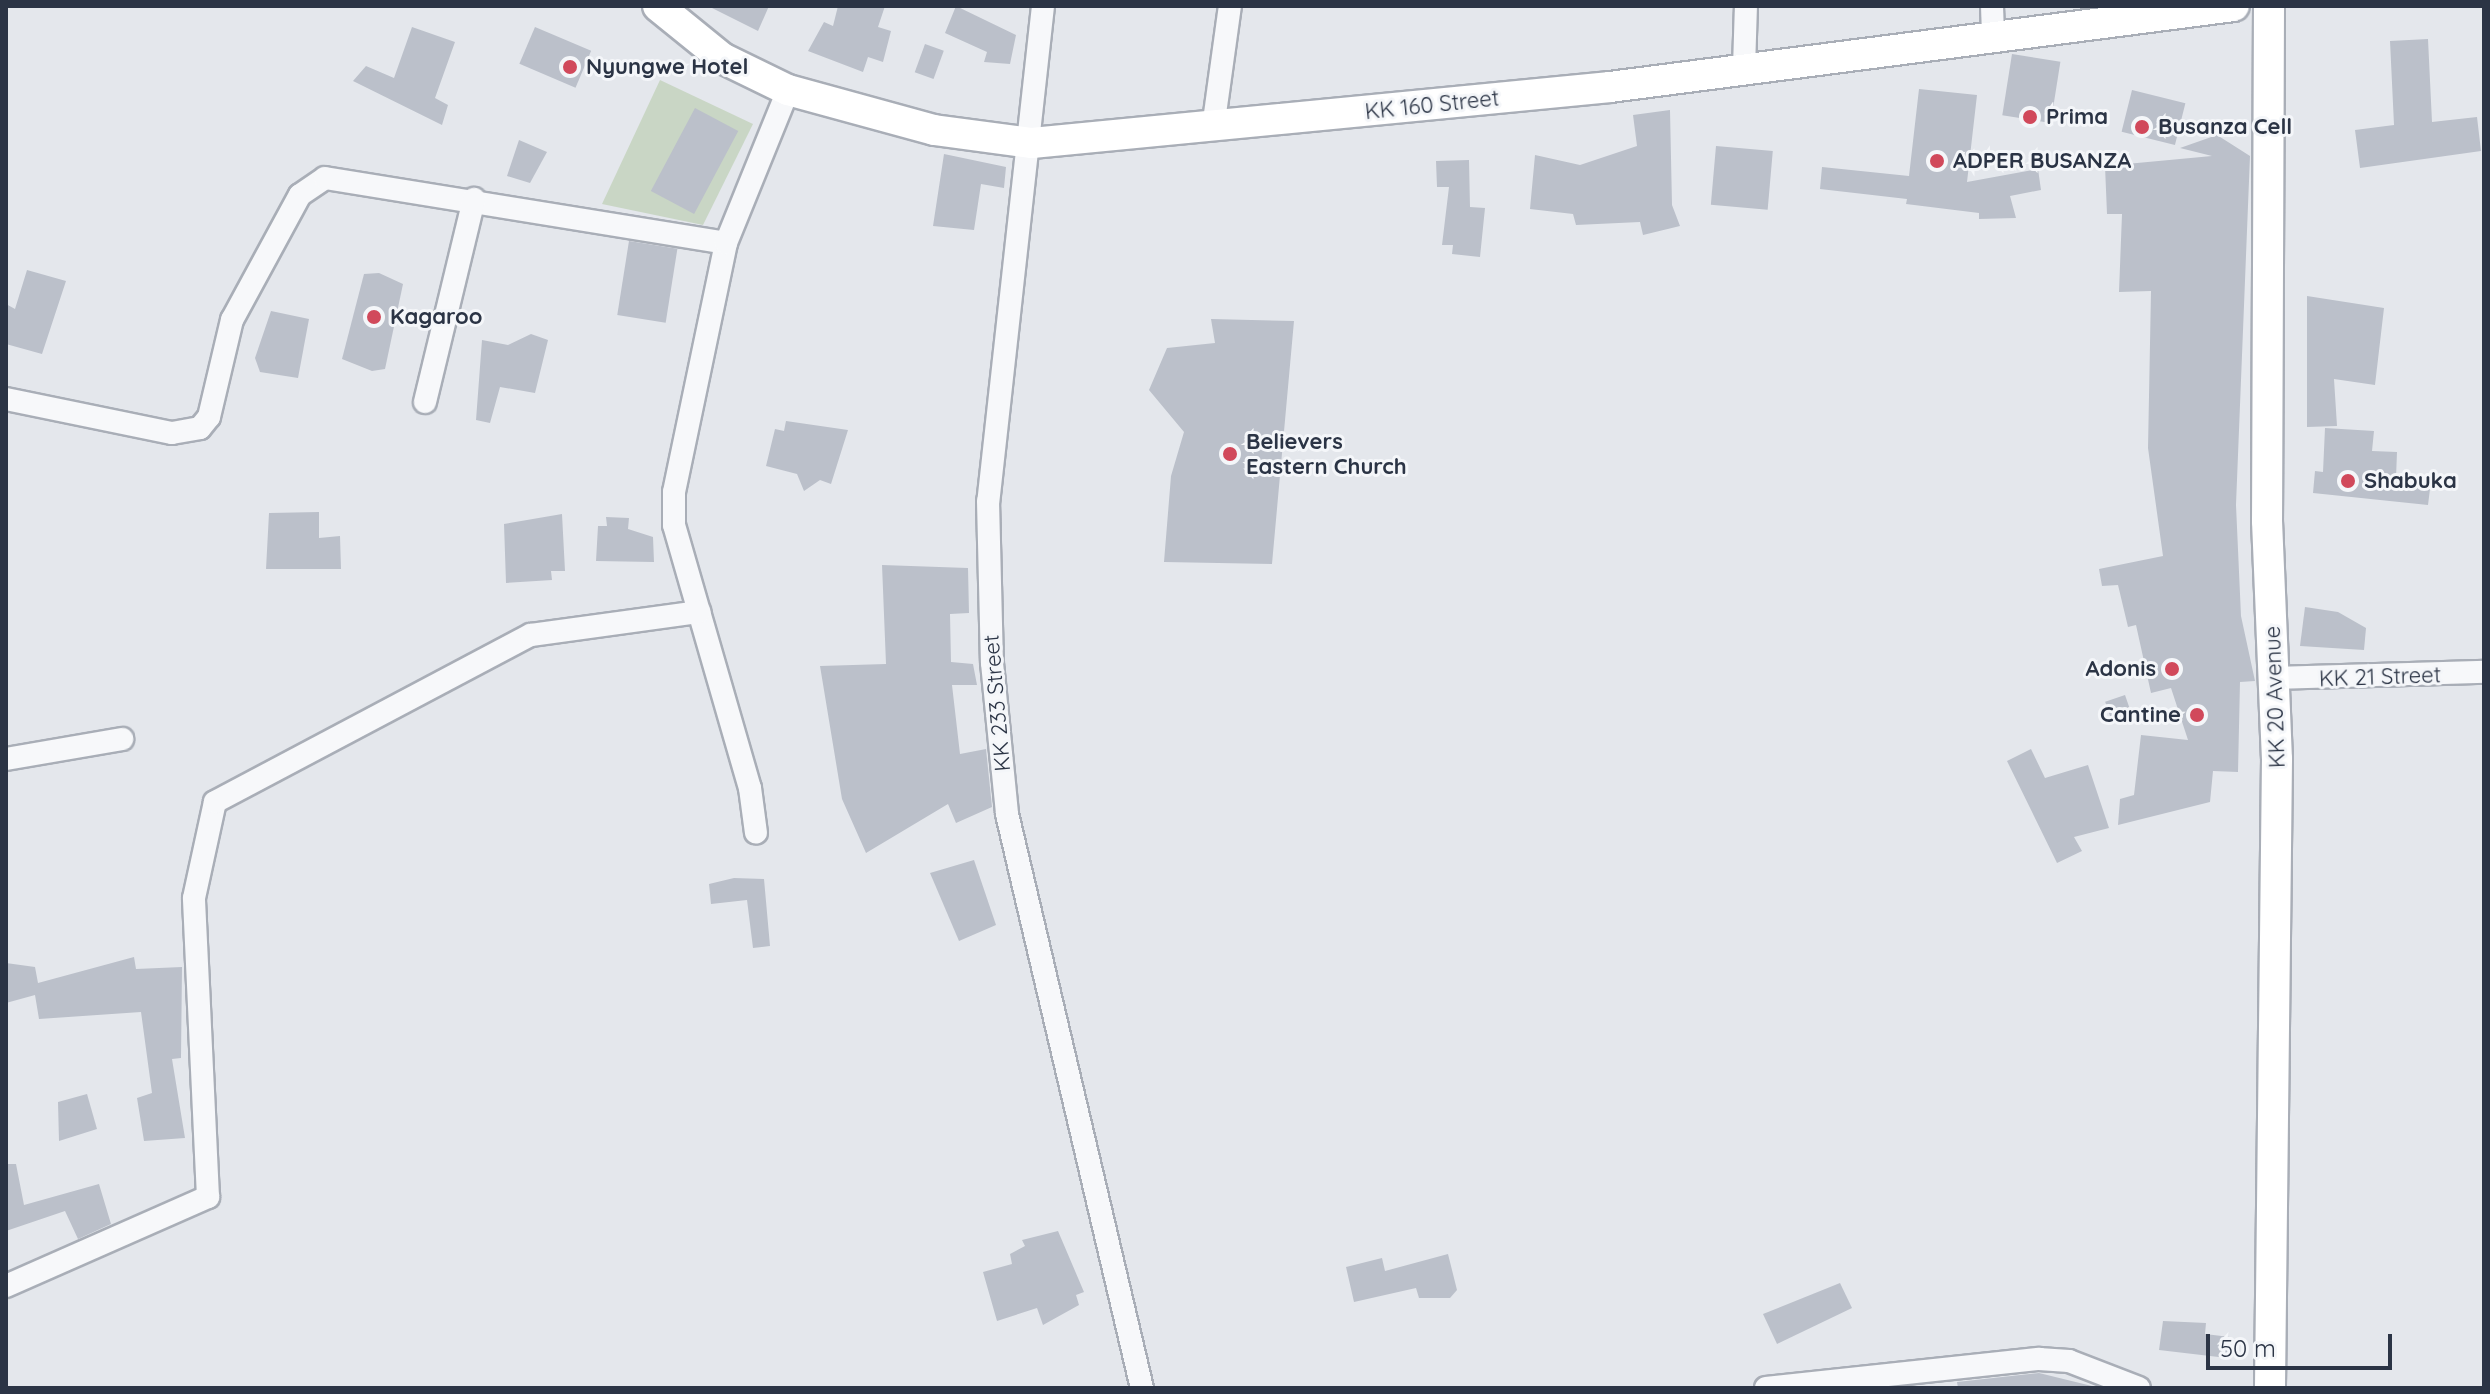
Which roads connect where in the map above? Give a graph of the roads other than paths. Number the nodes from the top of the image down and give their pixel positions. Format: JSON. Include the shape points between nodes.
{"nodes":[{"id":1,"x":658,"y":6,"type":"edge"},
{"id":2,"x":1043,"y":6,"type":"edge"},
{"id":3,"x":1230,"y":6,"type":"edge"},
{"id":4,"x":1746,"y":6,"type":"edge"},
{"id":5,"x":1992,"y":6,"type":"edge"},
{"id":6,"x":2234,"y":6,"type":"edge"},
{"id":7,"x":2269,"y":6,"type":"edge"},
{"id":8,"x":1993,"y":40,"type":"junction"},
{"id":9,"x":1744,"y":68,"type":"junction"},
{"id":10,"x":788,"y":90,"type":"junction"},
{"id":11,"x":1213,"y":128,"type":"junction"},
{"id":12,"x":1032,"y":143,"type":"junction"},
{"id":13,"x":474,"y":199,"type":"junction"},
{"id":14,"x":726,"y":243,"type":"junction"},
{"id":15,"x":6,"y":399,"type":"edge"},
{"id":16,"x":425,"y":402,"type":"dead end"},
{"id":17,"x":699,"y":612,"type":"junction"},
{"id":18,"x":2484,"y":672,"type":"edge"},
{"id":19,"x":2276,"y":678,"type":"junction"},
{"id":20,"x":122,"y":739,"type":"dead end"},
{"id":21,"x":6,"y":759,"type":"edge"},
{"id":22,"x":756,"y":833,"type":"dead end"},
{"id":23,"x":6,"y":1286,"type":"edge"},
{"id":24,"x":1142,"y":1388,"type":"edge"},
{"id":25,"x":1766,"y":1388,"type":"edge"},
{"id":26,"x":2139,"y":1388,"type":"edge"},
{"id":27,"x":2270,"y":1388,"type":"edge"}],
"edges":[{"from":1,"to":10,"type":"main road","name":"KK 160 Street","via":[[722,58]]},
{"from":2,"to":12,"type":"street","name":"KK 233 Street"},
{"from":3,"to":11,"type":"street"},
{"from":4,"to":9,"type":"street"},
{"from":5,"to":8,"type":"street"},
{"from":6,"to":8,"type":"main road","name":"KK 160 Street"},
{"from":7,"to":19,"type":"main road","name":"KK 20 Avenue","via":[[2267,521]]},
{"from":8,"to":9,"type":"main road","name":"KK 160 Street"},
{"from":9,"to":11,"type":"main road","name":"KK 160 Street"},
{"from":10,"to":12,"type":"main road","name":"KK 160 Street","via":[[920,127]]},
{"from":10,"to":14,"type":"street"},
{"from":11,"to":12,"type":"main road","name":"KK 160 Street"},
{"from":12,"to":24,"type":"street","name":"KK 233 Street","via":[[988,501],[992,663],[1007,814]]},
{"from":13,"to":14,"type":"street"},
{"from":13,"to":15,"type":"street","via":[[340,176],[310,184],[232,320],[200,428],[172,433]]},
{"from":13,"to":16,"type":"street"},
{"from":14,"to":17,"type":"street","via":[[674,492],[680,557]]},
{"from":17,"to":22,"type":"street","via":[[746,774]]},
{"from":17,"to":23,"type":"street","via":[[531,635],[215,802],[194,898],[208,1197]]},
{"from":18,"to":19,"type":"street","name":"KK 21 Street"},
{"from":19,"to":27,"type":"main road","name":"KK 20 Avenue"},
{"from":20,"to":21,"type":"street"},
{"from":25,"to":26,"type":"street","via":[[2039,1359],[2069,1361]]}]}
